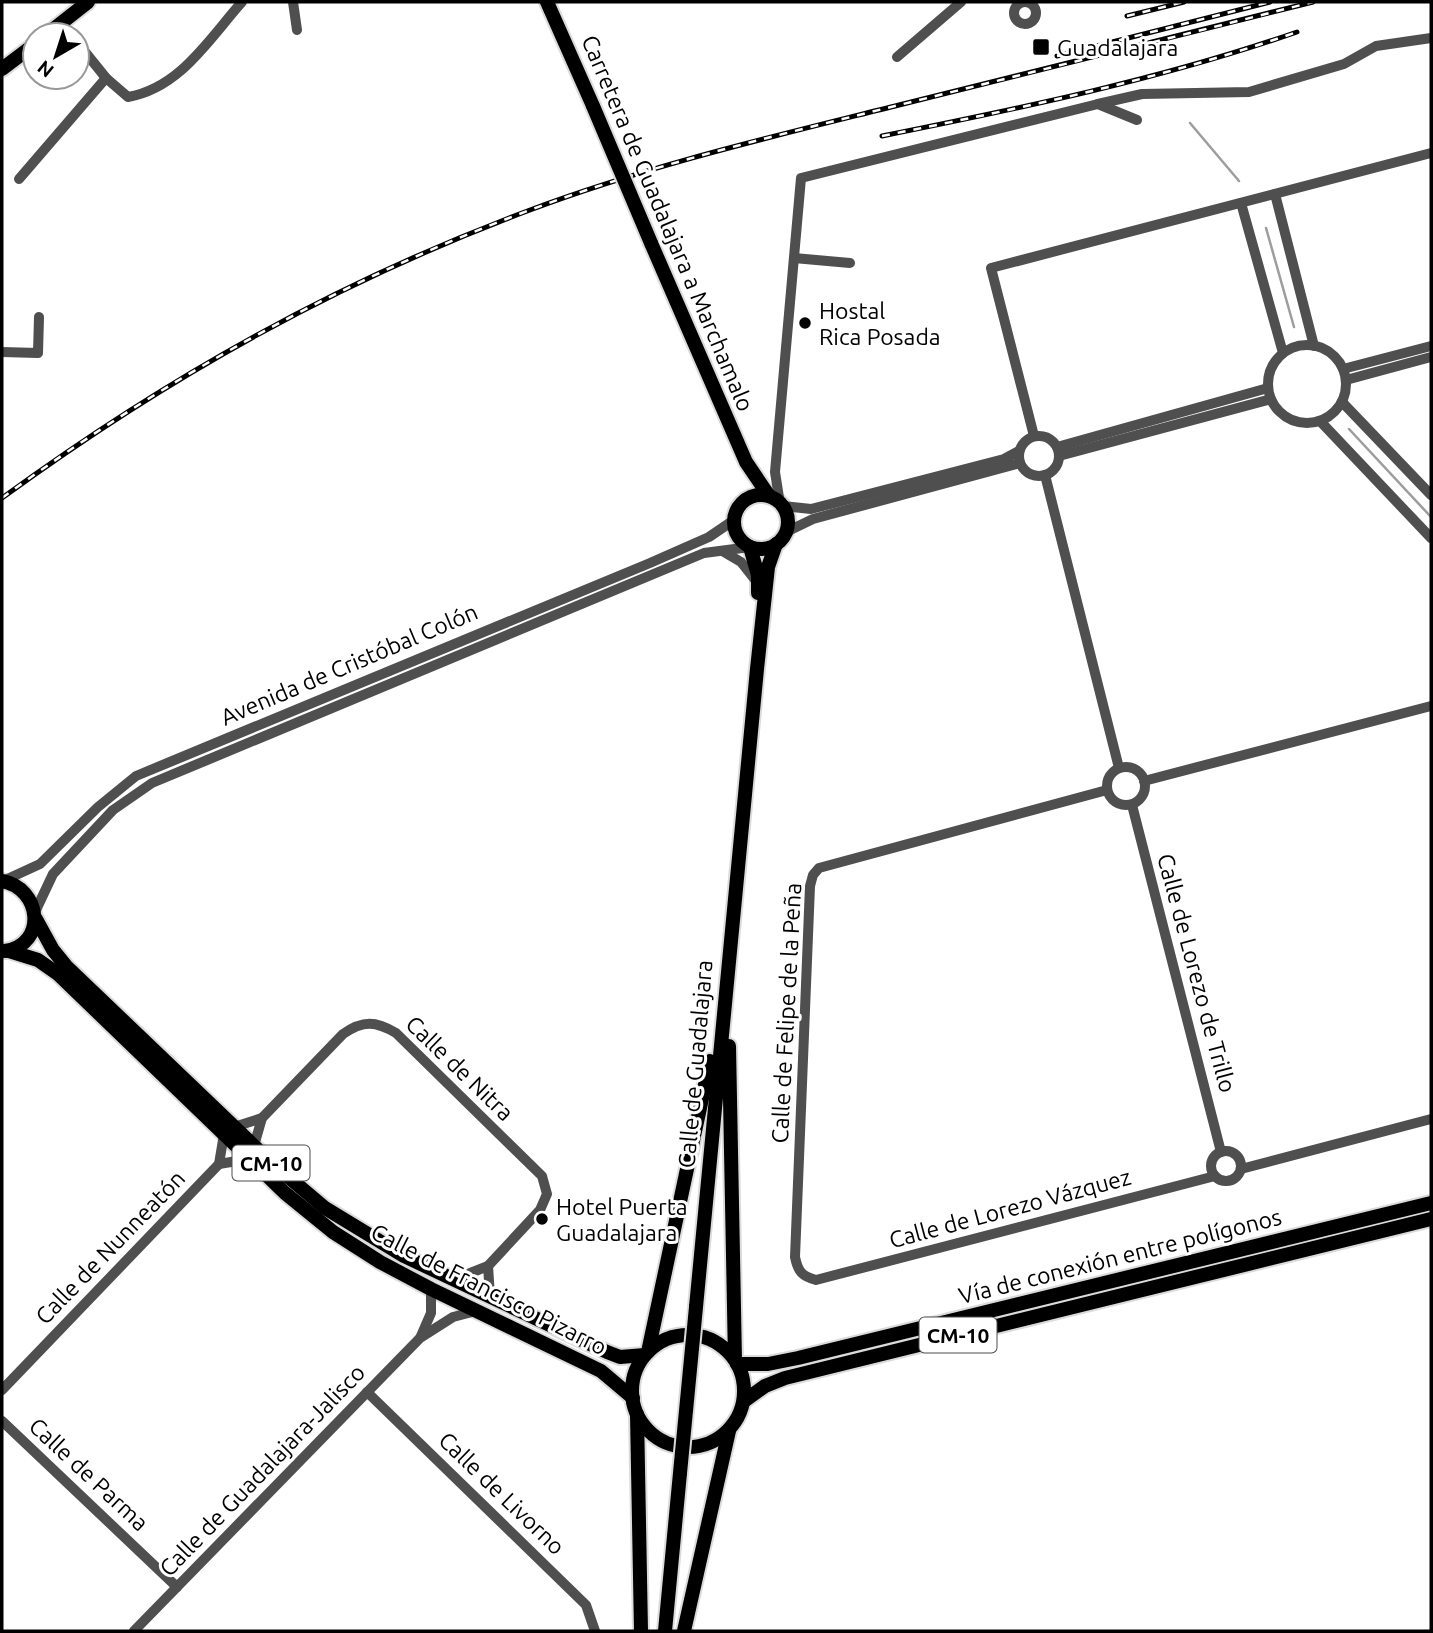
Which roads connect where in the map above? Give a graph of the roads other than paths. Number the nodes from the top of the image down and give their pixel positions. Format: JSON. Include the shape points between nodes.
{"nodes":[{"id":1,"x":88,"y":2,"type":"edge"},
{"id":2,"x":242,"y":2,"type":"edge"},
{"id":3,"x":293,"y":2,"type":"edge"},
{"id":4,"x":547,"y":2,"type":"edge"},
{"id":5,"x":961,"y":2,"type":"edge"},
{"id":6,"x":64,"y":21,"type":"edge"},
{"id":7,"x":297,"y":30,"type":"dead end"},
{"id":8,"x":1431,"y":38,"type":"edge"},
{"id":9,"x":21,"y":55,"type":"edge"},
{"id":10,"x":897,"y":57,"type":"dead end"},
{"id":11,"x":91,"y":59,"type":"edge"},
{"id":12,"x":2,"y":69,"type":"edge"},
{"id":13,"x":106,"y":78,"type":"junction"},
{"id":14,"x":1098,"y":104,"type":"junction"},
{"id":15,"x":1138,"y":120,"type":"dead end"},
{"id":16,"x":1431,"y":153,"type":"edge"},
{"id":17,"x":19,"y":179,"type":"dead end"},
{"id":18,"x":1275,"y":194,"type":"junction"},
{"id":19,"x":1241,"y":203,"type":"junction"},
{"id":20,"x":794,"y":258,"type":"junction"},
{"id":21,"x":850,"y":263,"type":"dead end"},
{"id":22,"x":39,"y":317,"type":"dead end"},
{"id":23,"x":1314,"y":346,"type":"junction"},
{"id":24,"x":1431,"y":346,"type":"edge"},
{"id":25,"x":2,"y":352,"type":"edge"},
{"id":26,"x":1283,"y":353,"type":"junction"},
{"id":27,"x":1431,"y":357,"type":"edge"},
{"id":28,"x":1344,"y":375,"type":"junction"},
{"id":29,"x":1270,"y":393,"type":"junction"},
{"id":30,"x":1342,"y":402,"type":"junction"},
{"id":31,"x":1320,"y":421,"type":"junction"},
{"id":32,"x":1034,"y":436,"type":"junction"},
{"id":33,"x":1019,"y":451,"type":"junction"},
{"id":34,"x":1058,"y":451,"type":"junction"},
{"id":35,"x":746,"y":462,"type":"junction"},
{"id":36,"x":1020,"y":463,"type":"junction"},
{"id":37,"x":775,"y":472,"type":"junction"},
{"id":38,"x":1045,"y":475,"type":"junction"},
{"id":39,"x":1431,"y":495,"type":"edge"},
{"id":40,"x":748,"y":498,"type":"junction"},
{"id":41,"x":772,"y":499,"type":"junction"},
{"id":42,"x":734,"y":520,"type":"junction"},
{"id":43,"x":786,"y":532,"type":"junction"},
{"id":44,"x":1431,"y":538,"type":"edge"},
{"id":45,"x":776,"y":544,"type":"junction"},
{"id":46,"x":750,"y":547,"type":"junction"},
{"id":47,"x":722,"y":551,"type":"junction"},
{"id":48,"x":759,"y":584,"type":"junction"},
{"id":49,"x":757,"y":669,"type":"junction"},
{"id":50,"x":1431,"y":706,"type":"edge"},
{"id":51,"x":1119,"y":768,"type":"junction"},
{"id":52,"x":1144,"y":781,"type":"junction"},
{"id":53,"x":1107,"y":790,"type":"junction"},
{"id":54,"x":1132,"y":805,"type":"junction"},
{"id":55,"x":738,"y":859,"type":"junction"},
{"id":56,"x":2,"y":881,"type":"edge"},
{"id":57,"x":35,"y":915,"type":"junction"},
{"id":58,"x":729,"y":945,"type":"junction"},
{"id":59,"x":5,"y":951,"type":"edge"},
{"id":60,"x":262,"y":1118,"type":"junction"},
{"id":61,"x":1431,"y":1119,"type":"edge"},
{"id":62,"x":229,"y":1130,"type":"junction"},
{"id":63,"x":251,"y":1152,"type":"junction"},
{"id":64,"x":1222,"y":1152,"type":"junction"},
{"id":65,"x":219,"y":1164,"type":"junction"},
{"id":66,"x":1241,"y":1168,"type":"junction"},
{"id":67,"x":1215,"y":1176,"type":"junction"},
{"id":68,"x":1431,"y":1194,"type":"edge"},
{"id":69,"x":1431,"y":1203,"type":"edge"},
{"id":70,"x":1431,"y":1220,"type":"edge"},
{"id":71,"x":1431,"y":1228,"type":"edge"},
{"id":72,"x":1177,"y":1265,"type":"junction"},
{"id":73,"x":488,"y":1266,"type":"junction"},
{"id":74,"x":455,"y":1279,"type":"junction"},
{"id":75,"x":816,"y":1280,"type":"joint"},
{"id":76,"x":1177,"y":1282,"type":"junction"},
{"id":77,"x":431,"y":1289,"type":"junction"},
{"id":78,"x":490,"y":1296,"type":"junction"},
{"id":79,"x":476,"y":1311,"type":"junction"},
{"id":80,"x":735,"y":1333,"type":"junction"},
{"id":81,"x":420,"y":1338,"type":"junction"},
{"id":82,"x":647,"y":1354,"type":"junction"},
{"id":83,"x":736,"y":1362,"type":"junction"},
{"id":84,"x":768,"y":1364,"type":"junction"},
{"id":85,"x":2,"y":1390,"type":"edge"},
{"id":86,"x":367,"y":1392,"type":"junction"},
{"id":87,"x":632,"y":1398,"type":"junction"},
{"id":88,"x":744,"y":1401,"type":"junction"},
{"id":89,"x":637,"y":1413,"type":"junction"},
{"id":90,"x":2,"y":1421,"type":"edge"},
{"id":91,"x":729,"y":1431,"type":"junction"},
{"id":92,"x":177,"y":1587,"type":"junction"},
{"id":93,"x":134,"y":1631,"type":"edge"},
{"id":94,"x":595,"y":1631,"type":"edge"},
{"id":95,"x":641,"y":1631,"type":"edge"},
{"id":96,"x":665,"y":1631,"type":"edge"},
{"id":97,"x":684,"y":1631,"type":"edge"}],
"edges":[{"from":1,"to":6,"type":"main road"},
{"from":2,"to":13,"type":"street","via":[[176,78],[148,94],[125,101]]},
{"from":3,"to":7,"type":"street"},
{"from":4,"to":35,"type":"main road","name":"Carretera de Guadalajara a Marchamalo","bridge":true},
{"from":5,"to":10,"type":"street"},
{"from":8,"to":14,"type":"street","via":[[1376,46],[1344,64],[1249,92],[1142,94]]},
{"from":9,"to":12,"type":"main road"},
{"from":11,"to":13,"type":"street"},
{"from":13,"to":17,"type":"street"},
{"from":14,"to":15,"type":"street"},
{"from":14,"to":20,"type":"street","via":[[801,178]]},
{"from":16,"to":18,"type":"street"},
{"from":18,"to":19,"type":"street"},
{"from":18,"to":23,"type":"street"},
{"from":19,"to":26,"type":"street"},
{"from":19,"to":32,"type":"street","via":[[991,268]]},
{"from":20,"to":21,"type":"street"},
{"from":20,"to":37,"type":"street"},
{"from":22,"to":25,"type":"street","via":[[38,353]]},
{"from":23,"to":26,"type":"street"},
{"from":23,"to":28,"type":"street","via":[[1331,353]]},
{"from":24,"to":28,"type":"street"},
{"from":26,"to":29,"type":"street","via":[[1270,372]]},
{"from":27,"to":28,"type":"street"},
{"from":28,"to":30,"type":"street"},
{"from":29,"to":31,"type":"street","via":[[1283,415],[1293,421]]},
{"from":29,"to":34,"type":"street"},
{"from":30,"to":31,"type":"street"},
{"from":30,"to":39,"type":"street"},
{"from":31,"to":44,"type":"street"},
{"from":32,"to":33,"type":"street"},
{"from":32,"to":34,"type":"street","via":[[1044,436]]},
{"from":33,"to":36,"type":"street"},
{"from":33,"to":41,"type":"street","via":[[1004,459],[811,509]]},
{"from":34,"to":38,"type":"street","via":[[1055,468]]},
{"from":35,"to":40,"type":"main road","name":"Carretera de Guadalajara a Marchamalo"},
{"from":35,"to":41,"type":"main road","name":"Carretera de Guadalajara a Marchamalo"},
{"from":36,"to":38,"type":"street","via":[[1028,472]]},
{"from":36,"to":43,"type":"street","via":[[813,519]]},
{"from":37,"to":41,"type":"street"},
{"from":37,"to":41,"type":"street"},
{"from":38,"to":51,"type":"street"},
{"from":40,"to":41,"type":"main road"},
{"from":40,"to":42,"type":"main road"},
{"from":41,"to":43,"type":"main road","via":[[788,520]]},
{"from":42,"to":46,"type":"main road","via":[[738,536]]},
{"from":42,"to":56,"type":"street","name":"Avenida de Cristóbal Colón","via":[[709,537],[650,563],[136,776],[40,864]]},
{"from":43,"to":45,"type":"main road"},
{"from":45,"to":46,"type":"main road"},
{"from":45,"to":49,"type":"main road","name":"Calle de Guadalajara","via":[[767,573]]},
{"from":46,"to":47,"type":"street","name":"Avenida de Cristóbal Colón"},
{"from":46,"to":48,"type":"main road","name":"Calle de Guadalajara"},
{"from":47,"to":48,"type":"street","via":[[741,562]]},
{"from":47,"to":57,"type":"street","name":"Avenida de Cristóbal Colón","via":[[704,553],[152,783],[113,810],[53,874]]},
{"from":48,"to":49,"type":"main road","name":"Calle de Guadalajara"},
{"from":49,"to":55,"type":"main road","name":"Calle de Guadalajara"},
{"from":50,"to":52,"type":"street"},
{"from":51,"to":52,"type":"street","via":[[1136,769]]},
{"from":51,"to":53,"type":"street","via":[[1108,778]]},
{"from":52,"to":54,"type":"street","via":[[1142,797]]},
{"from":53,"to":54,"type":"street","via":[[1119,804]]},
{"from":53,"to":75,"type":"street","name":"Calle de Felipe de la Peña","via":[[819,868],[813,875],[795,1257],[803,1276]]},
{"from":54,"to":64,"type":"street","name":"Calle de Lorezo de Trillo"},
{"from":55,"to":58,"type":"main road","name":"Calle de Guadalajara"},
{"from":55,"to":82,"type":"main road","via":[[728,895],[710,1067]]},
{"from":56,"to":57,"type":"main road","number":"CM-10","via":[[24,892]]},
{"from":57,"to":59,"type":"main road","number":"CM-10","via":[[26,941]]},
{"from":57,"to":62,"type":"main road","name":"Calle de Francisco Pizarro","number":"CM-10","via":[[59,959]]},
{"from":58,"to":80,"type":"main road"},
{"from":58,"to":96,"type":"main road","name":"Calle de Guadalajara","bridge":true},
{"from":59,"to":62,"type":"main road","name":"Calle de Francisco Pizarro","number":"CM-10","via":[[38,960],[58,974]]},
{"from":60,"to":62,"type":"street","name":"Calle de Nitra"},
{"from":60,"to":63,"type":"street","name":"Calle de Nitra"},
{"from":60,"to":73,"type":"street","name":"Calle de Nitra","via":[[356,1024],[377,1022],[396,1032],[542,1177],[547,1194],[540,1210]]},
{"from":61,"to":66,"type":"street"},
{"from":62,"to":63,"type":"main road","name":"Calle de Francisco Pizarro","number":"CM-10"},
{"from":62,"to":65,"type":"street"},
{"from":63,"to":65,"type":"street"},
{"from":63,"to":74,"type":"main road","name":"Calle de Francisco Pizarro","number":"CM-10","via":[[345,1222]]},
{"from":63,"to":77,"type":"main road","name":"Calle de Francisco Pizarro","number":"CM-10","via":[[300,1206],[341,1238]]},
{"from":64,"to":66,"type":"street","via":[[1237,1156]]},
{"from":64,"to":67,"type":"street","via":[[1211,1165]]},
{"from":65,"to":85,"type":"street","name":"Calle de Nunneatón"},
{"from":66,"to":67,"type":"street","via":[[1230,1181]]},
{"from":67,"to":75,"type":"street","name":"Calle de Lorezo Vázquez"},
{"from":68,"to":72,"type":"main road","number":"CM-10"},
{"from":69,"to":72,"type":"main road","name":"Vía de conexión entre polígonos","number":"CM-10"},
{"from":70,"to":76,"type":"main road","name":"Vía de conexión entre polígonos","number":"CM-10"},
{"from":71,"to":76,"type":"main road","number":"CM-10","via":[[1241,1274]]},
{"from":72,"to":84,"type":"main road","name":"Vía de conexión entre polígonos","number":"CM-10"},
{"from":73,"to":74,"type":"street","name":"Calle de Nitra"},
{"from":73,"to":78,"type":"street"},
{"from":74,"to":78,"type":"main road","name":"Calle de Francisco Pizarro","number":"CM-10"},
{"from":76,"to":88,"type":"main road","name":"Vía de conexión entre polígonos","number":"CM-10","via":[[785,1378]]},
{"from":77,"to":79,"type":"main road","name":"Calle de Francisco Pizarro","number":"CM-10"},
{"from":77,"to":81,"type":"street","name":"Calle de Guadalajara-Jalisco","via":[[431,1313]]},
{"from":78,"to":82,"type":"main road","name":"Calle de Francisco Pizarro","number":"CM-10","via":[[614,1355]]},
{"from":79,"to":81,"type":"street","name":"Calle de Guadalajara-Jalisco","via":[[453,1317]]},
{"from":79,"to":87,"type":"main road","name":"Calle de Francisco Pizarro","number":"CM-10","via":[[601,1371]]},
{"from":80,"to":83,"type":"main road"},
{"from":80,"to":84,"type":"main road","via":[[742,1349]]},
{"from":81,"to":86,"type":"street","name":"Calle de Guadalajara-Jalisco"},
{"from":82,"to":83,"type":"main road","number":"CM-10","via":[[676,1337],[692,1336],[723,1347]]},
{"from":82,"to":87,"type":"main road","via":[[636,1372]]},
{"from":83,"to":84,"type":"main road","name":"Vía de conexión entre polígonos","number":"CM-10"},
{"from":83,"to":88,"type":"main road"},
{"from":86,"to":92,"type":"street","name":"Calle de Guadalajara-Jalisco"},
{"from":86,"to":94,"type":"street","name":"Calle de Livorno","via":[[586,1605]]},
{"from":87,"to":89,"type":"main road"},
{"from":88,"to":91,"type":"main road"},
{"from":89,"to":91,"type":"main road","via":[[660,1440],[676,1446],[711,1443]]},
{"from":89,"to":95,"type":"main road"},
{"from":90,"to":92,"type":"street","name":"Calle de Parma"},
{"from":91,"to":97,"type":"main road"},
{"from":92,"to":93,"type":"street","name":"Calle de Guadalajara-Jalisco"}]}
